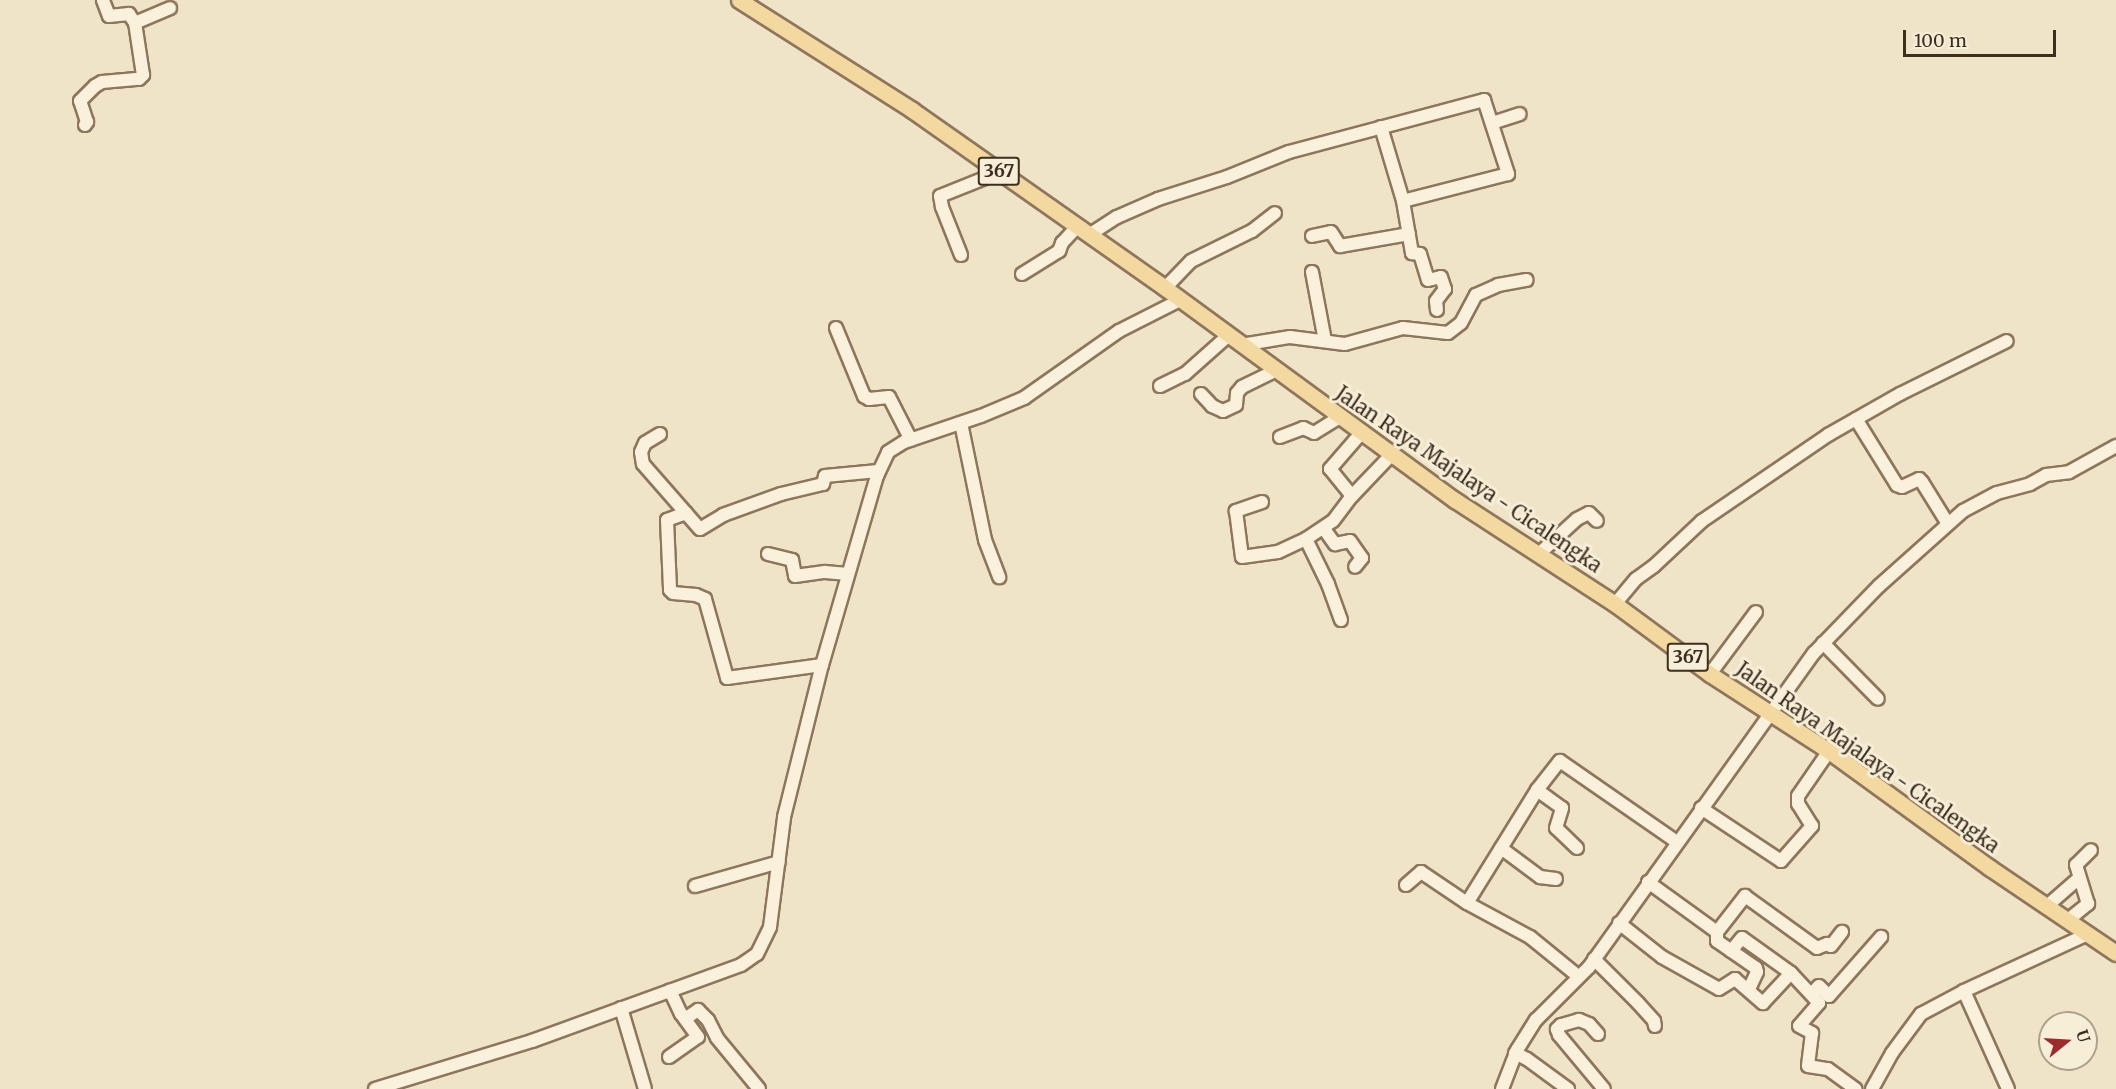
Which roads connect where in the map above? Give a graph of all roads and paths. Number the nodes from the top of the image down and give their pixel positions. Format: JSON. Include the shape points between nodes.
{"nodes":[{"id":1,"x":102,"y":0,"type":"edge"},
{"id":2,"x":739,"y":0,"type":"edge"},
{"id":3,"x":170,"y":8,"type":"dead end"},
{"id":4,"x":135,"y":23,"type":"junction"},
{"id":5,"x":1520,"y":114,"type":"dead end"},
{"id":6,"x":1492,"y":123,"type":"junction"},
{"id":7,"x":85,"y":124,"type":"dead end"},
{"id":8,"x":1381,"y":127,"type":"junction"},
{"id":9,"x":999,"y":172,"type":"junction"},
{"id":10,"x":1403,"y":201,"type":"junction"},
{"id":11,"x":1275,"y":213,"type":"dead end"},
{"id":12,"x":1083,"y":231,"type":"junction"},
{"id":13,"x":1409,"y":234,"type":"junction"},
{"id":14,"x":1312,"y":236,"type":"dead end"},
{"id":15,"x":961,"y":255,"type":"dead end"},
{"id":16,"x":1312,"y":272,"type":"dead end"},
{"id":17,"x":1022,"y":274,"type":"dead end"},
{"id":18,"x":1527,"y":280,"type":"dead end"},
{"id":19,"x":1165,"y":288,"type":"junction"},
{"id":20,"x":1180,"y":300,"type":"junction"},
{"id":21,"x":1437,"y":310,"type":"dead end"},
{"id":22,"x":836,"y":328,"type":"dead end"},
{"id":23,"x":1229,"y":335,"type":"junction"},
{"id":24,"x":1325,"y":341,"type":"junction"},
{"id":25,"x":2007,"y":341,"type":"dead end"},
{"id":26,"x":1252,"y":353,"type":"junction"},
{"id":27,"x":1277,"y":370,"type":"junction"},
{"id":28,"x":1160,"y":386,"type":"dead end"},
{"id":29,"x":1201,"y":394,"type":"dead end"},
{"id":30,"x":1340,"y":417,"type":"junction"},
{"id":31,"x":1856,"y":419,"type":"junction"},
{"id":32,"x":961,"y":423,"type":"junction"},
{"id":33,"x":1362,"y":432,"type":"junction"},
{"id":34,"x":660,"y":434,"type":"dead end"},
{"id":35,"x":1280,"y":437,"type":"dead end"},
{"id":36,"x":911,"y":440,"type":"junction"},
{"id":37,"x":2116,"y":446,"type":"edge"},
{"id":38,"x":1393,"y":453,"type":"junction"},
{"id":39,"x":878,"y":471,"type":"junction"},
{"id":40,"x":1352,"y":496,"type":"junction"},
{"id":41,"x":1262,"y":502,"type":"dead end"},
{"id":42,"x":686,"y":513,"type":"junction"},
{"id":43,"x":1597,"y":521,"type":"dead end"},
{"id":44,"x":1948,"y":524,"type":"junction"},
{"id":45,"x":1324,"y":529,"type":"junction"},
{"id":46,"x":1306,"y":539,"type":"junction"},
{"id":47,"x":1540,"y":553,"type":"junction"},
{"id":48,"x":768,"y":554,"type":"dead end"},
{"id":49,"x":1355,"y":567,"type":"dead end"},
{"id":50,"x":848,"y":574,"type":"junction"},
{"id":51,"x":999,"y":577,"type":"dead end"},
{"id":52,"x":1615,"y":604,"type":"junction"},
{"id":53,"x":1756,"y":612,"type":"dead end"},
{"id":54,"x":1341,"y":620,"type":"dead end"},
{"id":55,"x":1823,"y":644,"type":"junction"},
{"id":56,"x":822,"y":666,"type":"junction"},
{"id":57,"x":1710,"y":674,"type":"junction"},
{"id":58,"x":1878,"y":699,"type":"dead end"},
{"id":59,"x":1770,"y":712,"type":"junction"},
{"id":60,"x":1829,"y":751,"type":"junction"},
{"id":61,"x":1537,"y":790,"type":"junction"},
{"id":62,"x":1701,"y":808,"type":"junction"},
{"id":63,"x":1677,"y":842,"type":"junction"},
{"id":64,"x":1501,"y":848,"type":"junction"},
{"id":65,"x":1577,"y":848,"type":"dead end"},
{"id":66,"x":2091,"y":850,"type":"dead end"},
{"id":67,"x":779,"y":862,"type":"junction"},
{"id":68,"x":1556,"y":879,"type":"dead end"},
{"id":69,"x":2078,"y":879,"type":"junction"},
{"id":70,"x":1648,"y":882,"type":"junction"},
{"id":71,"x":1406,"y":885,"type":"dead end"},
{"id":72,"x":695,"y":886,"type":"dead end"},
{"id":73,"x":1467,"y":903,"type":"junction"},
{"id":74,"x":2048,"y":906,"type":"junction"},
{"id":75,"x":2068,"y":920,"type":"junction"},
{"id":76,"x":1619,"y":923,"type":"junction"},
{"id":77,"x":1717,"y":932,"type":"junction"},
{"id":78,"x":1842,"y":932,"type":"dead end"},
{"id":79,"x":2088,"y":934,"type":"junction"},
{"id":80,"x":1881,"y":937,"type":"dead end"},
{"id":81,"x":1731,"y":951,"type":"junction"},
{"id":82,"x":2116,"y":953,"type":"edge"},
{"id":83,"x":1594,"y":959,"type":"junction"},
{"id":84,"x":1791,"y":973,"type":"junction"},
{"id":85,"x":1578,"y":976,"type":"junction"},
{"id":86,"x":1749,"y":988,"type":"junction"},
{"id":87,"x":670,"y":990,"type":"junction"},
{"id":88,"x":1964,"y":991,"type":"junction"},
{"id":89,"x":1811,"y":994,"type":"junction"},
{"id":90,"x":621,"y":1008,"type":"junction"},
{"id":91,"x":1548,"y":1008,"type":"junction"},
{"id":92,"x":685,"y":1019,"type":"junction"},
{"id":93,"x":1561,"y":1025,"type":"junction"},
{"id":94,"x":1655,"y":1026,"type":"dead end"},
{"id":95,"x":1598,"y":1034,"type":"dead end"},
{"id":96,"x":1515,"y":1053,"type":"junction"},
{"id":97,"x":669,"y":1057,"type":"dead end"},
{"id":98,"x":384,"y":1088,"type":"edge"},
{"id":99,"x":645,"y":1089,"type":"edge"},
{"id":100,"x":759,"y":1089,"type":"edge"},
{"id":101,"x":1502,"y":1089,"type":"edge"},
{"id":102,"x":1568,"y":1089,"type":"edge"},
{"id":103,"x":1604,"y":1089,"type":"edge"},
{"id":104,"x":1856,"y":1089,"type":"edge"},
{"id":105,"x":1872,"y":1089,"type":"edge"},
{"id":106,"x":2008,"y":1089,"type":"edge"}],
"edges":[{"from":1,"to":4,"type":"street","via":[[109,16],[129,14]]},
{"from":2,"to":9,"type":"main road","name":"Jalan Raya Majalaya - Cicalengka","number":"367","via":[[912,110]]},
{"from":3,"to":4,"type":"street"},
{"from":4,"to":7,"type":"street","via":[[142,77],[95,86],[80,101]]},
{"from":5,"to":6,"type":"street"},
{"from":6,"to":8,"type":"street","via":[[1486,102],[1481,99]]},
{"from":6,"to":10,"type":"street","via":[[1508,174]]},
{"from":8,"to":10,"type":"street"},
{"from":8,"to":12,"type":"street","via":[[1289,152],[1158,199]]},
{"from":9,"to":12,"type":"main road","name":"Jalan Raya Majalaya - Cicalengka","number":"367"},
{"from":9,"to":15,"type":"street","via":[[940,196]]},
{"from":10,"to":13,"type":"street"},
{"from":11,"to":19,"type":"street","via":[[1252,231],[1191,261]]},
{"from":12,"to":17,"type":"street"},
{"from":12,"to":19,"type":"main road","name":"Jalan Raya Majalaya - Cicalengka","number":"367"},
{"from":13,"to":14,"type":"street","via":[[1340,246],[1331,232]]},
{"from":13,"to":21,"type":"street","via":[[1412,253],[1420,254],[1428,279],[1441,278],[1445,290],[1436,301]]},
{"from":16,"to":24,"type":"street"},
{"from":18,"to":24,"type":"street","via":[[1498,285],[1476,295],[1461,323],[1449,333],[1403,328],[1345,344]]},
{"from":19,"to":20,"type":"main road","name":"Jalan Raya Majalaya - Cicalengka","number":"367"},
{"from":20,"to":23,"type":"main road","name":"Jalan Raya Majalaya - Cicalengka","number":"367"},
{"from":20,"to":32,"type":"street","via":[[1119,332],[1024,398]]},
{"from":22,"to":36,"type":"street","via":[[864,396],[889,397]]},
{"from":23,"to":26,"type":"main road","name":"Jalan Raya Majalaya - Cicalengka","number":"367"},
{"from":23,"to":28,"type":"street","via":[[1185,374]]},
{"from":24,"to":26,"type":"street","via":[[1290,337]]},
{"from":25,"to":31,"type":"street"},
{"from":26,"to":27,"type":"main road","name":"Jalan Raya Majalaya - Cicalengka","number":"367"},
{"from":27,"to":29,"type":"street","via":[[1242,387],[1236,405],[1223,411],[1215,409]]},
{"from":27,"to":30,"type":"main road","name":"Jalan Raya Majalaya - Cicalengka","number":"367"},
{"from":30,"to":33,"type":"main road","name":"Jalan Raya Majalaya - Cicalengka","number":"367"},
{"from":30,"to":35,"type":"street","via":[[1313,433],[1303,428]]},
{"from":31,"to":44,"type":"street","via":[[1897,485],[1922,482]]},
{"from":31,"to":52,"type":"street","via":[[1702,521],[1636,579]]},
{"from":32,"to":36,"type":"street"},
{"from":32,"to":51,"type":"street","via":[[985,540]]},
{"from":33,"to":38,"type":"main road","name":"Jalan Raya Majalaya - Cicalengka","number":"367"},
{"from":33,"to":40,"type":"street","via":[[1330,469]]},
{"from":34,"to":42,"type":"street","via":[[645,443],[641,452],[643,464]]},
{"from":36,"to":39,"type":"street","via":[[888,452]]},
{"from":37,"to":44,"type":"street","via":[[2069,472],[2046,475],[1993,495]]},
{"from":38,"to":40,"type":"street"},
{"from":38,"to":47,"type":"main road","name":"Jalan Raya Majalaya - Cicalengka","number":"367","via":[[1455,500]]},
{"from":39,"to":42,"type":"street","via":[[825,476],[823,484],[723,515],[700,529]]},
{"from":39,"to":50,"type":"street"},
{"from":40,"to":45,"type":"street"},
{"from":41,"to":46,"type":"street","via":[[1236,511],[1242,557],[1278,552]]},
{"from":42,"to":56,"type":"street","via":[[667,520],[670,590],[705,599],[728,678]]},
{"from":43,"to":47,"type":"street","via":[[1589,513],[1577,519]]},
{"from":44,"to":55,"type":"street","via":[[1879,586]]},
{"from":45,"to":46,"type":"street"},
{"from":45,"to":49,"type":"street","via":[[1335,544],[1350,541],[1362,558]]},
{"from":46,"to":54,"type":"street"},
{"from":47,"to":52,"type":"main road","name":"Jalan Raya Majalaya - Cicalengka","number":"367"},
{"from":48,"to":50,"type":"street","via":[[792,560],[795,576]]},
{"from":50,"to":56,"type":"street"},
{"from":52,"to":57,"type":"main road","name":"Jalan Raya Majalaya - Cicalengka","number":"367"},
{"from":53,"to":57,"type":"street"},
{"from":55,"to":58,"type":"street"},
{"from":55,"to":59,"type":"street"},
{"from":56,"to":67,"type":"street","via":[[784,817]]},
{"from":57,"to":59,"type":"main road","name":"Jalan Raya Majalaya - Cicalengka","number":"367"},
{"from":59,"to":60,"type":"main road","name":"Jalan Raya Majalaya - Cicalengka","number":"367"},
{"from":59,"to":62,"type":"street"},
{"from":60,"to":62,"type":"street","via":[[1798,796],[1798,804],[1812,826],[1781,861]]},
{"from":60,"to":74,"type":"main road","name":"Jalan Raya Majalaya - Cicalengka","number":"367"},
{"from":61,"to":63,"type":"street","via":[[1562,761]]},
{"from":61,"to":64,"type":"street"},
{"from":61,"to":65,"type":"street","via":[[1562,808],[1556,828]]},
{"from":62,"to":63,"type":"street"},
{"from":63,"to":70,"type":"street"},
{"from":64,"to":68,"type":"street","via":[[1540,877]]},
{"from":64,"to":73,"type":"street"},
{"from":66,"to":69,"type":"street","via":[[2076,865]]},
{"from":67,"to":72,"type":"street"},
{"from":67,"to":87,"type":"street","via":[[770,927],[757,954],[741,965]]},
{"from":69,"to":74,"type":"street"},
{"from":69,"to":75,"type":"street","via":[[2088,904]]},
{"from":70,"to":76,"type":"street"},
{"from":70,"to":77,"type":"street"},
{"from":71,"to":73,"type":"street","via":[[1421,872]]},
{"from":73,"to":85,"type":"street","via":[[1530,937]]},
{"from":74,"to":75,"type":"main road","name":"Jalan Raya Majalaya - Cicalengka","number":"367"},
{"from":75,"to":79,"type":"main road","name":"Jalan Raya Majalaya - Cicalengka","number":"367"},
{"from":76,"to":83,"type":"street"},
{"from":76,"to":86,"type":"street","via":[[1662,957],[1719,989],[1735,979]]},
{"from":77,"to":78,"type":"street","via":[[1744,896],[1816,948],[1831,946]]},
{"from":77,"to":81,"type":"street","via":[[1717,941]]},
{"from":79,"to":82,"type":"main road","name":"Jalan Raya Majalaya - Cicalengka","number":"367"},
{"from":79,"to":88,"type":"street"},
{"from":80,"to":89,"type":"street","via":[[1829,996],[1819,986]]},
{"from":81,"to":84,"type":"street","via":[[1742,938]]},
{"from":81,"to":86,"type":"street","via":[[1757,969]]},
{"from":83,"to":85,"type":"street"},
{"from":83,"to":94,"type":"street","via":[[1653,1019]]},
{"from":84,"to":86,"type":"street","via":[[1765,1003]]},
{"from":84,"to":89,"type":"street"},
{"from":85,"to":91,"type":"street"},
{"from":87,"to":90,"type":"street"},
{"from":87,"to":92,"type":"street"},
{"from":88,"to":105,"type":"street","via":[[1921,1014]]},
{"from":88,"to":106,"type":"street"},
{"from":89,"to":104,"type":"street","via":[[1819,1004],[1799,1026],[1812,1033],[1808,1066],[1828,1069]]},
{"from":90,"to":98,"type":"street"},
{"from":90,"to":99,"type":"street"},
{"from":91,"to":93,"type":"street"},
{"from":91,"to":96,"type":"street"},
{"from":92,"to":97,"type":"street","via":[[698,1037]]},
{"from":92,"to":100,"type":"street","via":[[698,1010]]},
{"from":93,"to":95,"type":"street","via":[[1582,1021]]},
{"from":93,"to":103,"type":"street","via":[[1558,1035]]},
{"from":96,"to":101,"type":"street"},
{"from":96,"to":102,"type":"street"}]}
